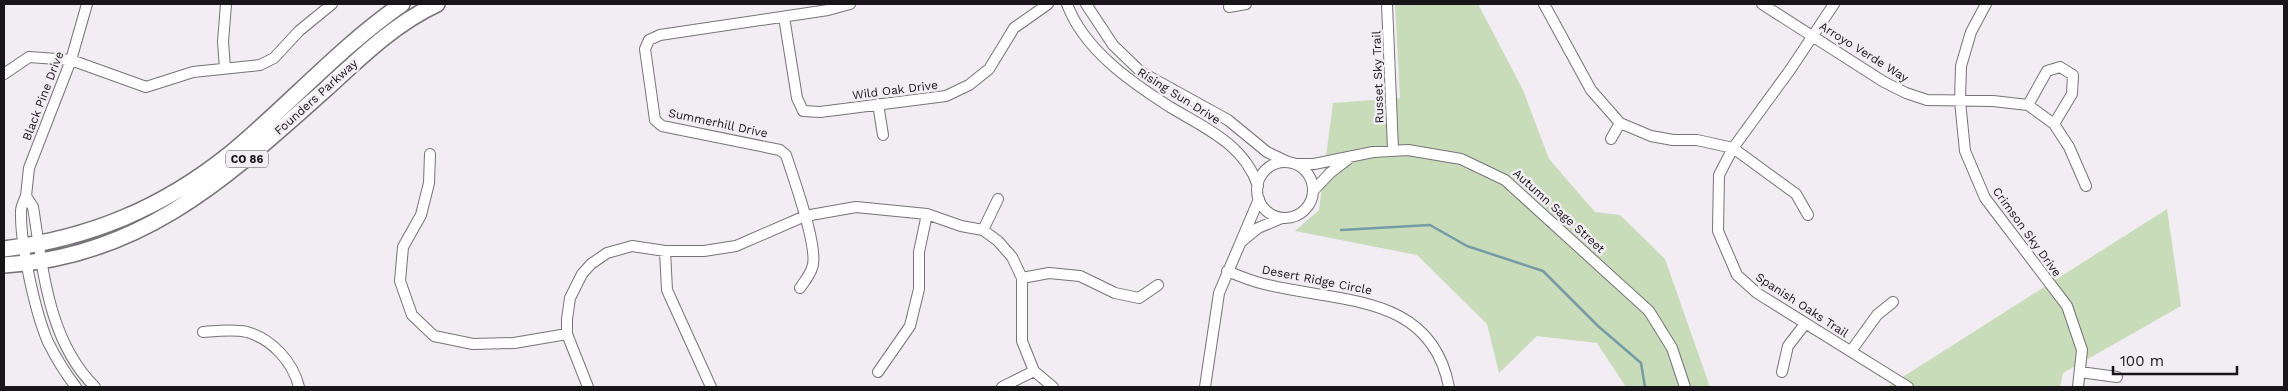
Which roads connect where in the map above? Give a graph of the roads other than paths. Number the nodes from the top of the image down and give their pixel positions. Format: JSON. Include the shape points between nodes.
{"nodes":[{"id":1,"x":87,"y":4,"type":"edge"},
{"id":2,"x":226,"y":4,"type":"edge"},
{"id":3,"x":332,"y":4,"type":"edge"},
{"id":4,"x":402,"y":4,"type":"edge"},
{"id":5,"x":437,"y":4,"type":"edge"},
{"id":6,"x":850,"y":4,"type":"edge"},
{"id":7,"x":1048,"y":4,"type":"edge"},
{"id":8,"x":1067,"y":4,"type":"edge"},
{"id":9,"x":1086,"y":4,"type":"edge"},
{"id":10,"x":1246,"y":4,"type":"edge"},
{"id":11,"x":1387,"y":4,"type":"edge"},
{"id":12,"x":1544,"y":4,"type":"edge"},
{"id":13,"x":1762,"y":4,"type":"edge"},
{"id":14,"x":1834,"y":4,"type":"edge"},
{"id":15,"x":1986,"y":4,"type":"edge"},
{"id":16,"x":1229,"y":8,"type":"dead end"},
{"id":17,"x":784,"y":17,"type":"junction"},
{"id":18,"x":1812,"y":34,"type":"junction"},
{"id":19,"x":71,"y":60,"type":"junction"},
{"id":20,"x":225,"y":68,"type":"junction"},
{"id":21,"x":4,"y":74,"type":"edge"},
{"id":22,"x":1960,"y":101,"type":"junction"},
{"id":23,"x":878,"y":104,"type":"junction"},
{"id":24,"x":2028,"y":105,"type":"junction"},
{"id":25,"x":1620,"y":123,"type":"junction"},
{"id":26,"x":2054,"y":124,"type":"junction"},
{"id":27,"x":882,"y":135,"type":"dead end"},
{"id":28,"x":1611,"y":139,"type":"dead end"},
{"id":29,"x":1733,"y":148,"type":"junction"},
{"id":30,"x":1393,"y":149,"type":"junction"},
{"id":31,"x":430,"y":154,"type":"dead end"},
{"id":32,"x":1353,"y":155,"type":"junction"},
{"id":33,"x":1292,"y":163,"type":"junction"},
{"id":34,"x":1258,"y":186,"type":"junction"},
{"id":35,"x":2086,"y":186,"type":"dead end"},
{"id":36,"x":1313,"y":191,"type":"junction"},
{"id":37,"x":26,"y":196,"type":"junction"},
{"id":38,"x":998,"y":199,"type":"dead end"},
{"id":39,"x":1259,"y":199,"type":"junction"},
{"id":40,"x":927,"y":214,"type":"junction"},
{"id":41,"x":1808,"y":215,"type":"dead end"},
{"id":42,"x":805,"y":216,"type":"junction"},
{"id":43,"x":1282,"y":218,"type":"junction"},
{"id":44,"x":983,"y":230,"type":"junction"},
{"id":45,"x":1241,"y":241,"type":"junction"},
{"id":46,"x":32,"y":245,"type":"junction"},
{"id":47,"x":4,"y":249,"type":"edge"},
{"id":48,"x":665,"y":251,"type":"junction"},
{"id":49,"x":35,"y":262,"type":"junction"},
{"id":50,"x":4,"y":265,"type":"edge"},
{"id":51,"x":1227,"y":272,"type":"junction"},
{"id":52,"x":1022,"y":278,"type":"junction"},
{"id":53,"x":1158,"y":286,"type":"dead end"},
{"id":54,"x":800,"y":288,"type":"dead end"},
{"id":55,"x":1893,"y":302,"type":"dead end"},
{"id":56,"x":1805,"y":324,"type":"junction"},
{"id":57,"x":203,"y":332,"type":"dead end"},
{"id":58,"x":567,"y":334,"type":"junction"},
{"id":59,"x":1851,"y":351,"type":"junction"},
{"id":60,"x":1034,"y":371,"type":"junction"},
{"id":61,"x":878,"y":372,"type":"dead end"},
{"id":62,"x":1782,"y":372,"type":"dead end"},
{"id":63,"x":2080,"y":372,"type":"junction"},
{"id":64,"x":2118,"y":377,"type":"dead end"},
{"id":65,"x":76,"y":387,"type":"edge"},
{"id":66,"x":95,"y":387,"type":"edge"},
{"id":67,"x":299,"y":387,"type":"edge"},
{"id":68,"x":588,"y":387,"type":"edge"},
{"id":69,"x":711,"y":387,"type":"edge"},
{"id":70,"x":1002,"y":387,"type":"edge"},
{"id":71,"x":1053,"y":387,"type":"edge"},
{"id":72,"x":1205,"y":387,"type":"edge"},
{"id":73,"x":1449,"y":387,"type":"edge"},
{"id":74,"x":1685,"y":387,"type":"edge"},
{"id":75,"x":1908,"y":387,"type":"edge"},
{"id":76,"x":2078,"y":387,"type":"edge"}],
"edges":[{"from":1,"to":19,"type":"street","name":"Black Pine Drive"},
{"from":2,"to":20,"type":"street"},
{"from":3,"to":20,"type":"street","via":[[299,31],[274,58],[260,65]]},
{"from":4,"to":46,"type":"highway","name":"Founders Parkway","number":"CO 86","via":[[231,152],[178,191],[98,229]]},
{"from":5,"to":49,"type":"highway","name":"Founders Parkway","number":"CO 86","via":[[386,36],[242,164],[186,204],[104,244]]},
{"from":6,"to":17,"type":"street","name":"Summerhill Drive"},
{"from":7,"to":23,"type":"street","name":"Wild Oak Drive","via":[[1014,28],[989,69],[969,85],[946,96]]},
{"from":8,"to":34,"type":"street","name":"Rising Sun Drive","via":[[1094,46],[1127,79],[1230,144],[1250,166]]},
{"from":9,"to":33,"type":"street","name":"Rising Sun Drive","via":[[1113,45],[1141,72],[1228,120],[1267,152]]},
{"from":10,"to":16,"type":"street"},
{"from":11,"to":30,"type":"street","name":"Russet Sky Trail"},
{"from":12,"to":25,"type":"street","via":[[1591,90]]},
{"from":13,"to":18,"type":"street","name":"Arroyo Verde Way"},
{"from":14,"to":18,"type":"street","name":"Spanish Oaks Trail"},
{"from":15,"to":22,"type":"street","name":"Crimson Sky Drive","via":[[1971,32],[1961,66]]},
{"from":17,"to":23,"type":"street","name":"Wild Oak Drive","via":[[797,98],[803,111],[820,112]]},
{"from":17,"to":42,"type":"street","name":"Summerhill Drive","via":[[660,36],[649,40],[645,49],[655,120],[662,126],[780,150],[786,155]]},
{"from":18,"to":22,"type":"street","name":"Arroyo Verde Way","via":[[1906,93],[1927,100]]},
{"from":18,"to":29,"type":"street","name":"Spanish Oaks Trail"},
{"from":19,"to":20,"type":"street","via":[[146,87],[193,72]]},
{"from":19,"to":21,"type":"street","via":[[29,57]]},
{"from":19,"to":37,"type":"street","name":"Black Pine Drive","via":[[29,168]]},
{"from":22,"to":24,"type":"street","name":"Arroyo Verde Way"},
{"from":22,"to":63,"type":"street","name":"Crimson Sky Drive","via":[[1965,151],[1984,198],[2067,306],[2082,350]]},
{"from":23,"to":27,"type":"street"},
{"from":24,"to":26,"type":"street"},
{"from":24,"to":26,"type":"street","via":[[2048,71],[2060,67],[2073,75],[2072,94]]},
{"from":25,"to":28,"type":"street"},
{"from":25,"to":29,"type":"street","via":[[1651,136],[1697,140]]},
{"from":26,"to":35,"type":"street","via":[[2069,147]]},
{"from":29,"to":41,"type":"street","via":[[1796,194]]},
{"from":29,"to":56,"type":"street","name":"Spanish Oaks Trail","via":[[1719,175],[1718,231],[1737,275]]},
{"from":30,"to":32,"type":"street","name":"Autumn Sage Street"},
{"from":30,"to":74,"type":"street","name":"Autumn Sage Street","via":[[1461,159],[1491,172],[1520,191],[1650,312],[1672,348]]},
{"from":31,"to":58,"type":"street","via":[[429,183],[422,215],[403,247],[400,281],[412,315],[434,336],[473,344],[514,344]]},
{"from":32,"to":33,"type":"street","name":"Autumn Sage Street","via":[[1314,164]]},
{"from":32,"to":36,"type":"street","name":"Autumn Sage Street"},
{"from":33,"to":34,"type":"street","via":[[1274,164],[1268,168]]},
{"from":33,"to":36,"type":"street","via":[[1309,175]]},
{"from":34,"to":39,"type":"street"},
{"from":36,"to":43,"type":"street","via":[[1307,208],[1300,214]]},
{"from":37,"to":46,"type":"street","name":"Black Pine Drive","via":[[33,207]]},
{"from":37,"to":46,"type":"street","name":"Black Pine Drive","via":[[21,209]]},
{"from":38,"to":44,"type":"street"},
{"from":39,"to":43,"type":"street","via":[[1268,212]]},
{"from":39,"to":45,"type":"street"},
{"from":40,"to":42,"type":"street","via":[[856,207]]},
{"from":40,"to":44,"type":"street"},
{"from":40,"to":61,"type":"street","via":[[919,252],[919,290],[910,326]]},
{"from":42,"to":48,"type":"street","via":[[736,246],[704,252]]},
{"from":42,"to":54,"type":"street","name":"Summerhill Drive","via":[[813,267]]},
{"from":43,"to":45,"type":"street","via":[[1258,228]]},
{"from":44,"to":52,"type":"street","via":[[1012,257]]},
{"from":45,"to":51,"type":"street"},
{"from":46,"to":47,"type":"highway","name":"Founders Parkway","number":"CO 86"},
{"from":46,"to":49,"type":"street"},
{"from":46,"to":49,"type":"street"},
{"from":48,"to":58,"type":"street","via":[[632,246],[607,253],[591,264],[570,298]]},
{"from":48,"to":69,"type":"street","via":[[667,290]]},
{"from":49,"to":50,"type":"highway","name":"Founders Parkway","number":"CO 86"},
{"from":49,"to":65,"type":"street","via":[[37,308],[48,341]]},
{"from":49,"to":66,"type":"street","via":[[66,349],[79,372]]},
{"from":51,"to":72,"type":"street","via":[[1219,293]]},
{"from":51,"to":73,"type":"street","name":"Desert Ridge Circle","via":[[1263,284],[1376,305],[1403,317],[1425,334],[1442,358]]},
{"from":52,"to":53,"type":"street","via":[[1049,273],[1080,276],[1115,293],[1139,298]]},
{"from":52,"to":60,"type":"street","via":[[1022,341]]},
{"from":55,"to":59,"type":"street","via":[[1877,315]]},
{"from":56,"to":59,"type":"street","name":"Spanish Oaks Trail"},
{"from":56,"to":62,"type":"street","via":[[1788,346]]},
{"from":57,"to":67,"type":"street","via":[[246,332],[265,340],[284,356]]},
{"from":58,"to":68,"type":"street"},
{"from":59,"to":75,"type":"street","name":"Spanish Oaks Trail"},
{"from":60,"to":70,"type":"street"},
{"from":60,"to":71,"type":"street"},
{"from":63,"to":64,"type":"street"},
{"from":63,"to":76,"type":"street","name":"Crimson Sky Drive"}]}
